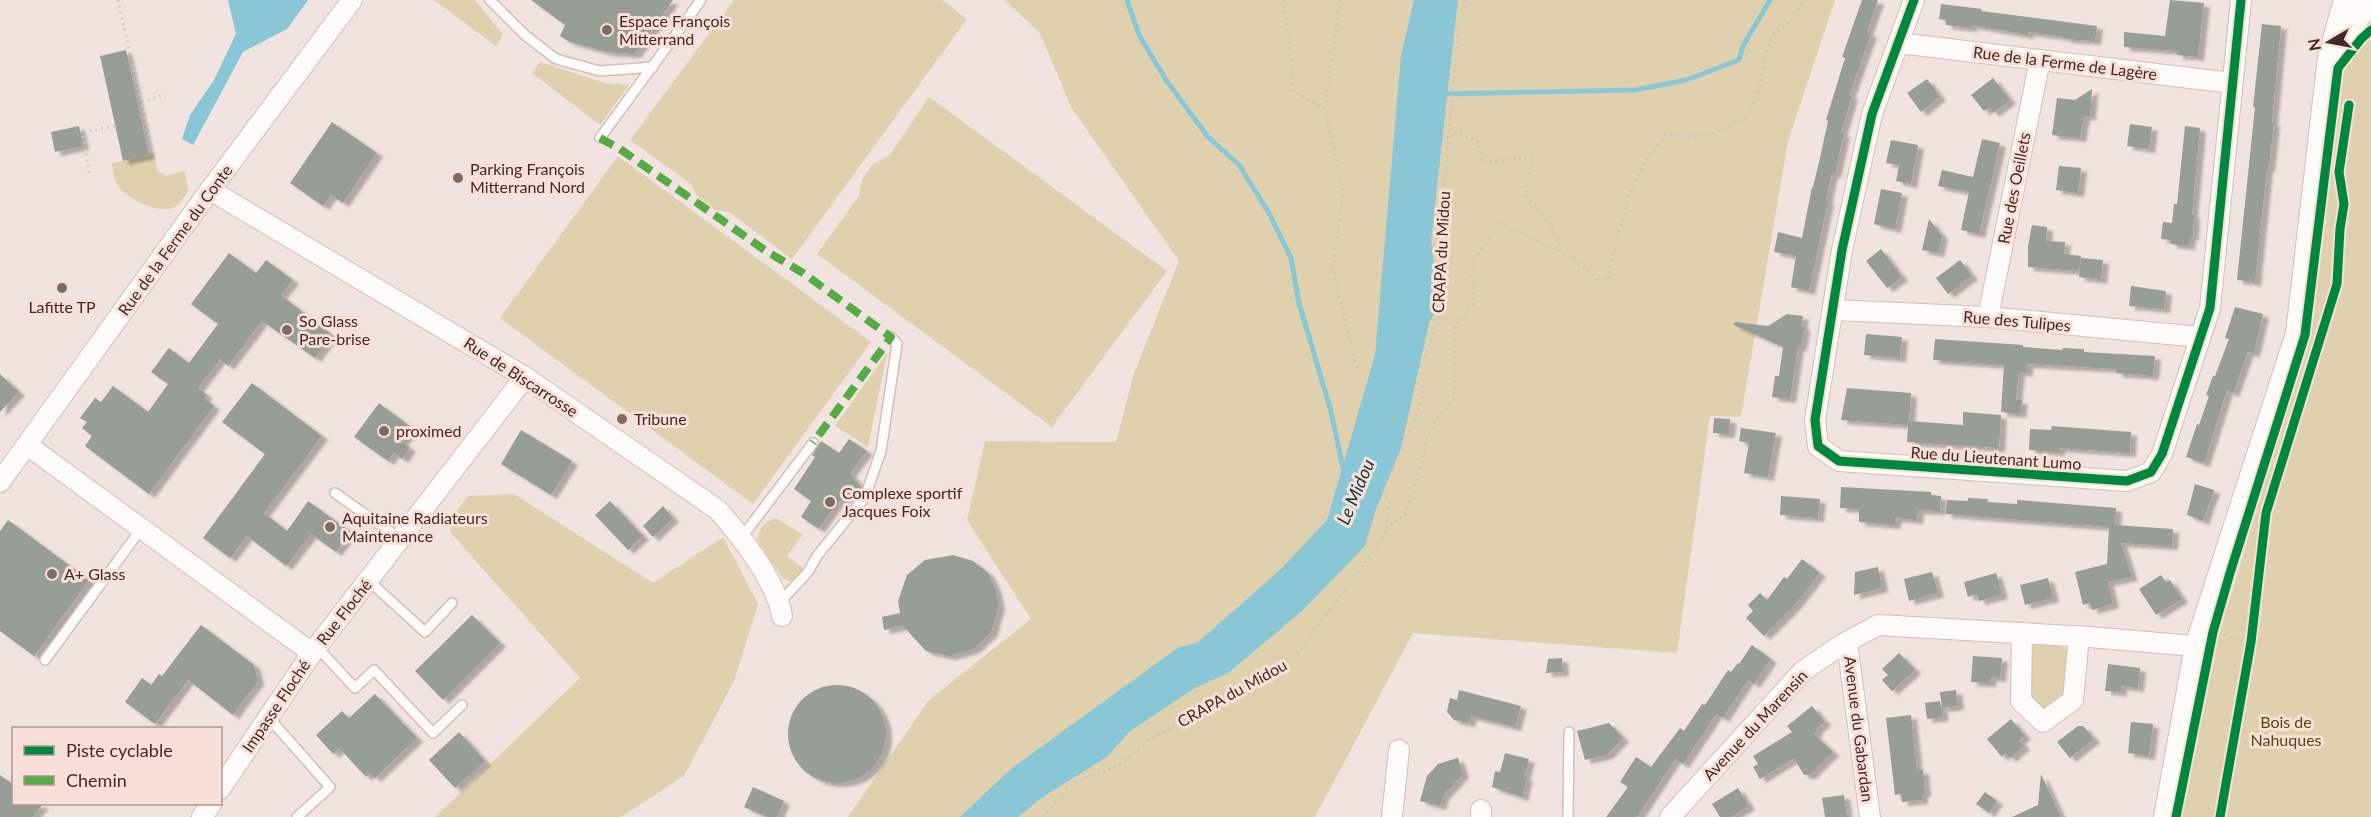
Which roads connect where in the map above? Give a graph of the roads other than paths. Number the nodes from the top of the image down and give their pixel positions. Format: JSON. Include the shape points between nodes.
{"nodes":[{"id":1,"x":352,"y":0,"type":"edge"},
{"id":2,"x":490,"y":0,"type":"edge"},
{"id":3,"x":700,"y":0,"type":"edge"},
{"id":4,"x":1914,"y":0,"type":"edge"},
{"id":5,"x":2241,"y":0,"type":"edge"},
{"id":6,"x":2360,"y":3,"type":"edge"},
{"id":7,"x":1899,"y":43,"type":"junction"},
{"id":8,"x":2040,"y":60,"type":"junction"},
{"id":9,"x":653,"y":67,"type":"junction"},
{"id":10,"x":2232,"y":83,"type":"junction"},
{"id":11,"x":600,"y":138,"type":"dead end"},
{"id":12,"x":210,"y":190,"type":"junction"},
{"id":13,"x":1834,"y":310,"type":"junction"},
{"id":14,"x":1988,"y":317,"type":"junction"},
{"id":15,"x":891,"y":337,"type":"dead end"},
{"id":16,"x":2200,"y":337,"type":"junction"},
{"id":17,"x":525,"y":377,"type":"junction"},
{"id":18,"x":813,"y":443,"type":"dead end"},
{"id":19,"x":27,"y":445,"type":"junction"},
{"id":20,"x":0,"y":482,"type":"edge"},
{"id":21,"x":335,"y":493,"type":"dead end"},
{"id":22,"x":141,"y":529,"type":"junction"},
{"id":23,"x":742,"y":537,"type":"junction"},
{"id":24,"x":400,"y":539,"type":"junction"},
{"id":25,"x":368,"y":580,"type":"junction"},
{"id":26,"x":452,"y":603,"type":"dead end"},
{"id":27,"x":781,"y":609,"type":"joint"},
{"id":28,"x":2022,"y":633,"type":"junction"},
{"id":29,"x":2079,"y":636,"type":"junction"},
{"id":30,"x":1847,"y":642,"type":"junction"},
{"id":31,"x":2195,"y":646,"type":"junction"},
{"id":32,"x":314,"y":650,"type":"junction"},
{"id":33,"x":45,"y":660,"type":"dead end"},
{"id":34,"x":462,"y":705,"type":"dead end"},
{"id":35,"x":268,"y":718,"type":"junction"},
{"id":36,"x":1569,"y":732,"type":"dead end"},
{"id":37,"x":1398,"y":750,"type":"dead end"},
{"id":38,"x":222,"y":786,"type":"edge"},
{"id":39,"x":297,"y":817,"type":"edge"},
{"id":40,"x":1392,"y":817,"type":"edge"},
{"id":41,"x":1568,"y":817,"type":"edge"},
{"id":42,"x":1670,"y":817,"type":"edge"},
{"id":43,"x":1870,"y":817,"type":"edge"},
{"id":44,"x":2164,"y":817,"type":"edge"}],
"edges":[{"from":1,"to":12,"type":"street","name":"Rue de la Ferme du Conte"},
{"from":2,"to":9,"type":"lane","via":[[556,59],[600,71]]},
{"from":3,"to":9,"type":"lane"},
{"from":4,"to":7,"type":"street","name":"Rue du Lieutenant Lumo"},
{"from":5,"to":10,"type":"street","name":"Rue du Lieutenant Lumo"},
{"from":6,"to":31,"type":"street","via":[[2328,57],[2296,333]]},
{"from":7,"to":8,"type":"street","name":"Rue de la Ferme de Lagère"},
{"from":7,"to":13,"type":"street","name":"Rue du Lieutenant Lumo","via":[[1872,114],[1842,250]]},
{"from":8,"to":10,"type":"street","name":"Rue de la Ferme de Lagère"},
{"from":8,"to":14,"type":"street","name":"Rue des Oeillets"},
{"from":9,"to":11,"type":"lane"},
{"from":10,"to":16,"type":"street","name":"Rue du Lieutenant Lumo","via":[[2210,308]]},
{"from":12,"to":17,"type":"street","name":"Rue de Biscarrosse"},
{"from":12,"to":19,"type":"street","name":"Rue de la Ferme du Conte"},
{"from":13,"to":14,"type":"street","name":"Rue des Tulipes"},
{"from":13,"to":16,"type":"street","name":"Rue du Lieutenant Lumo","via":[[1815,420],[1818,446],[1839,461],[1970,472],[2127,481],[2151,472],[2162,454]]},
{"from":14,"to":16,"type":"street","name":"Rue des Tulipes"},
{"from":15,"to":27,"type":"lane","via":[[897,344],[881,451],[865,497]]},
{"from":17,"to":23,"type":"street","name":"Rue de Biscarrosse","via":[[718,510]]},
{"from":17,"to":24,"type":"street","name":"Rue Floché"},
{"from":18,"to":23,"type":"lane"},
{"from":19,"to":20,"type":"street","name":"Rue de la Ferme du Conte"},
{"from":19,"to":22,"type":"street","name":"Rue Floché"},
{"from":21,"to":24,"type":"lane"},
{"from":22,"to":32,"type":"street","name":"Rue Floché"},
{"from":22,"to":33,"type":"lane"},
{"from":23,"to":27,"type":"street","name":"Rue de Biscarrosse"},
{"from":24,"to":25,"type":"street","name":"Rue Floché"},
{"from":25,"to":26,"type":"lane","via":[[425,632]]},
{"from":25,"to":32,"type":"street","name":"Rue Floché"},
{"from":28,"to":29,"type":"street","name":"Avenue du Marensin"},
{"from":28,"to":29,"type":"street","via":[[2021,701],[2043,722],[2073,700]]},
{"from":28,"to":30,"type":"street","name":"Avenue du Marensin","via":[[1878,625]]},
{"from":29,"to":31,"type":"street","name":"Avenue du Marensin"},
{"from":30,"to":42,"type":"street","name":"Avenue du Marensin","via":[[1803,670]]},
{"from":30,"to":43,"type":"street","name":"Avenue du Gabardan"},
{"from":31,"to":44,"type":"street"},
{"from":32,"to":34,"type":"lane","via":[[355,688],[374,670],[433,732]]},
{"from":32,"to":35,"type":"street","name":"Impasse Floché"},
{"from":35,"to":38,"type":"street","name":"Impasse Floché"},
{"from":35,"to":39,"type":"lane","via":[[330,787]]},
{"from":36,"to":41,"type":"lane"},
{"from":37,"to":40,"type":"street"}]}
